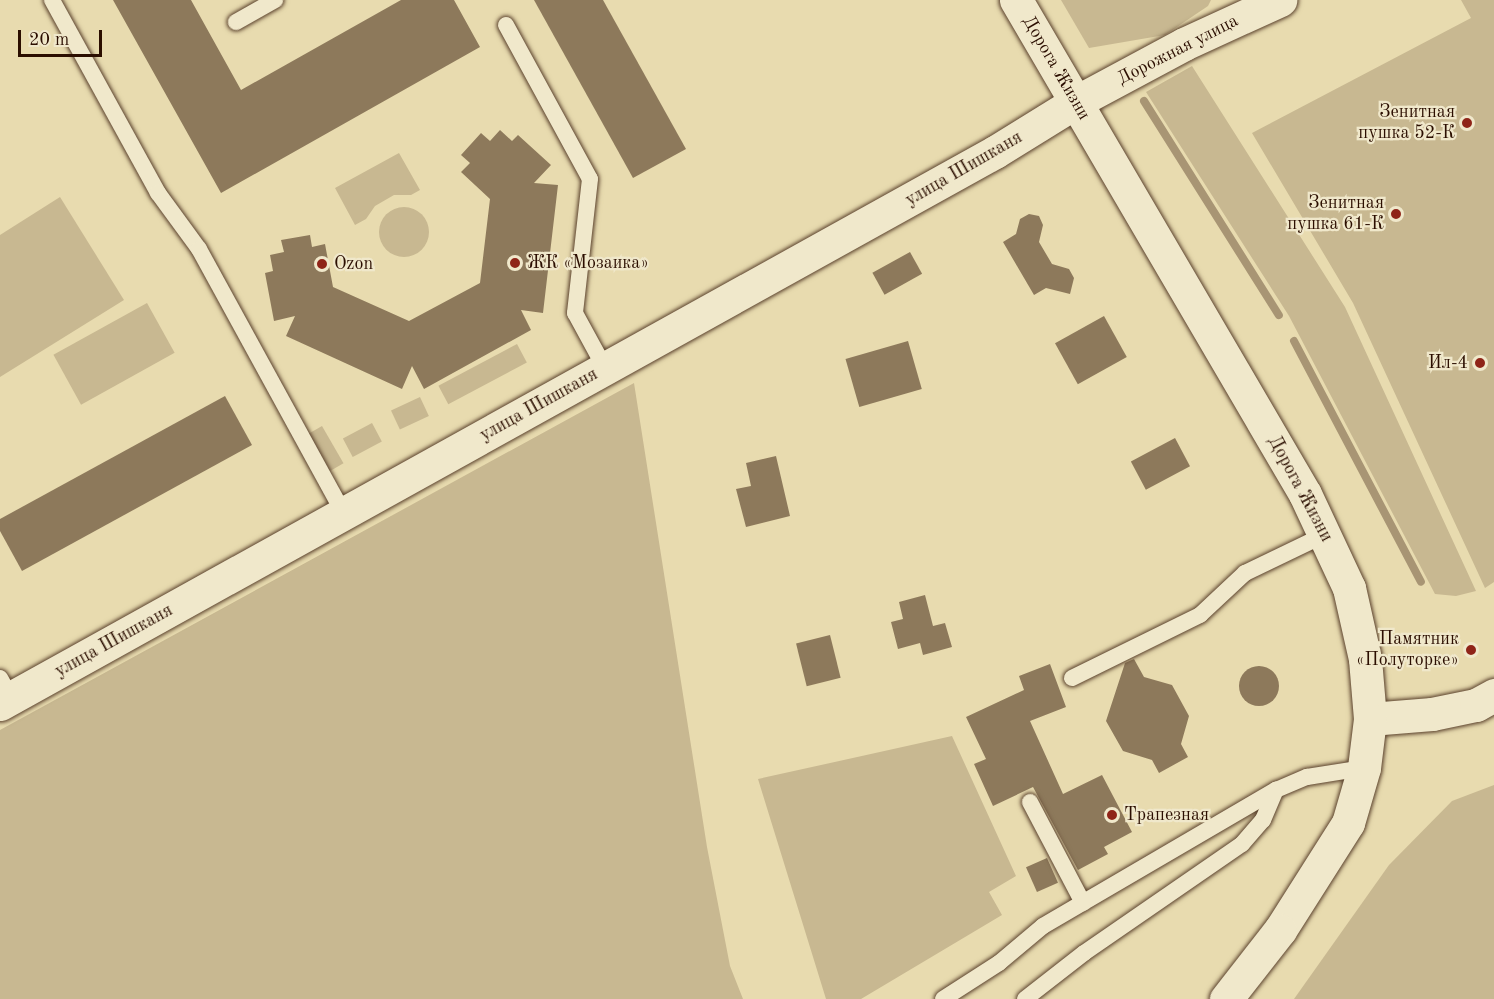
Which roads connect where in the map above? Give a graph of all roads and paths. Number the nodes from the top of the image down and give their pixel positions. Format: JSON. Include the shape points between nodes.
{"nodes":[{"id":1,"x":52,"y":0,"type":"edge"},
{"id":2,"x":275,"y":0,"type":"edge"},
{"id":3,"x":1016,"y":0,"type":"edge"},
{"id":4,"x":1280,"y":0,"type":"edge"},
{"id":5,"x":236,"y":22,"type":"dead end"},
{"id":6,"x":506,"y":25,"type":"dead end"},
{"id":7,"x":1076,"y":102,"type":"junction"},
{"id":8,"x":605,"y":368,"type":"junction"},
{"id":9,"x":344,"y":514,"type":"junction"},
{"id":10,"x":1326,"y":534,"type":"junction"},
{"id":11,"x":1072,"y":678,"type":"dead end"},
{"id":12,"x":4,"y":694,"type":"edge"},
{"id":13,"x":1494,"y":695,"type":"edge"},
{"id":14,"x":1370,"y":719,"type":"junction"},
{"id":15,"x":1364,"y":768,"type":"junction"},
{"id":16,"x":1276,"y":790,"type":"junction"},
{"id":17,"x":1030,"y":802,"type":"dead end"},
{"id":18,"x":1083,"y":903,"type":"junction"},
{"id":19,"x":943,"y":999,"type":"edge"},
{"id":20,"x":1025,"y":999,"type":"edge"},
{"id":21,"x":1226,"y":999,"type":"edge"}],
"edges":[{"from":1,"to":9,"type":"lane","via":[[158,193],[200,249]]},
{"from":2,"to":5,"type":"lane"},
{"from":3,"to":7,"type":"street","name":"Дорога Жизни"},
{"from":4,"to":7,"type":"street","name":"Дорожная улица","via":[[1184,44]]},
{"from":6,"to":8,"type":"lane","via":[[590,179],[574,313]]},
{"from":7,"to":8,"type":"street","name":"улица Шишканя","via":[[995,152]]},
{"from":7,"to":10,"type":"street","name":"Дорога Жизни"},
{"from":8,"to":9,"type":"street","name":"улица Шишканя"},
{"from":9,"to":12,"type":"street","name":"улица Шишканя"},
{"from":10,"to":11,"type":"lane","via":[[1245,573],[1200,615]]},
{"from":10,"to":14,"type":"street","name":"Дорога Жизни","via":[[1349,588],[1365,659]]},
{"from":13,"to":14,"type":"street","via":[[1476,705],[1432,714]]},
{"from":14,"to":15,"type":"street","name":"Дорога Жизни"},
{"from":15,"to":16,"type":"lane","via":[[1307,777]]},
{"from":15,"to":21,"type":"street","name":"Дорога Жизни","via":[[1348,823],[1318,876]]},
{"from":16,"to":18,"type":"lane"},
{"from":16,"to":20,"type":"lane","via":[[1263,820],[1242,844],[1084,952]]},
{"from":17,"to":18,"type":"lane"},
{"from":18,"to":19,"type":"lane","via":[[1043,926],[999,963]]}]}
